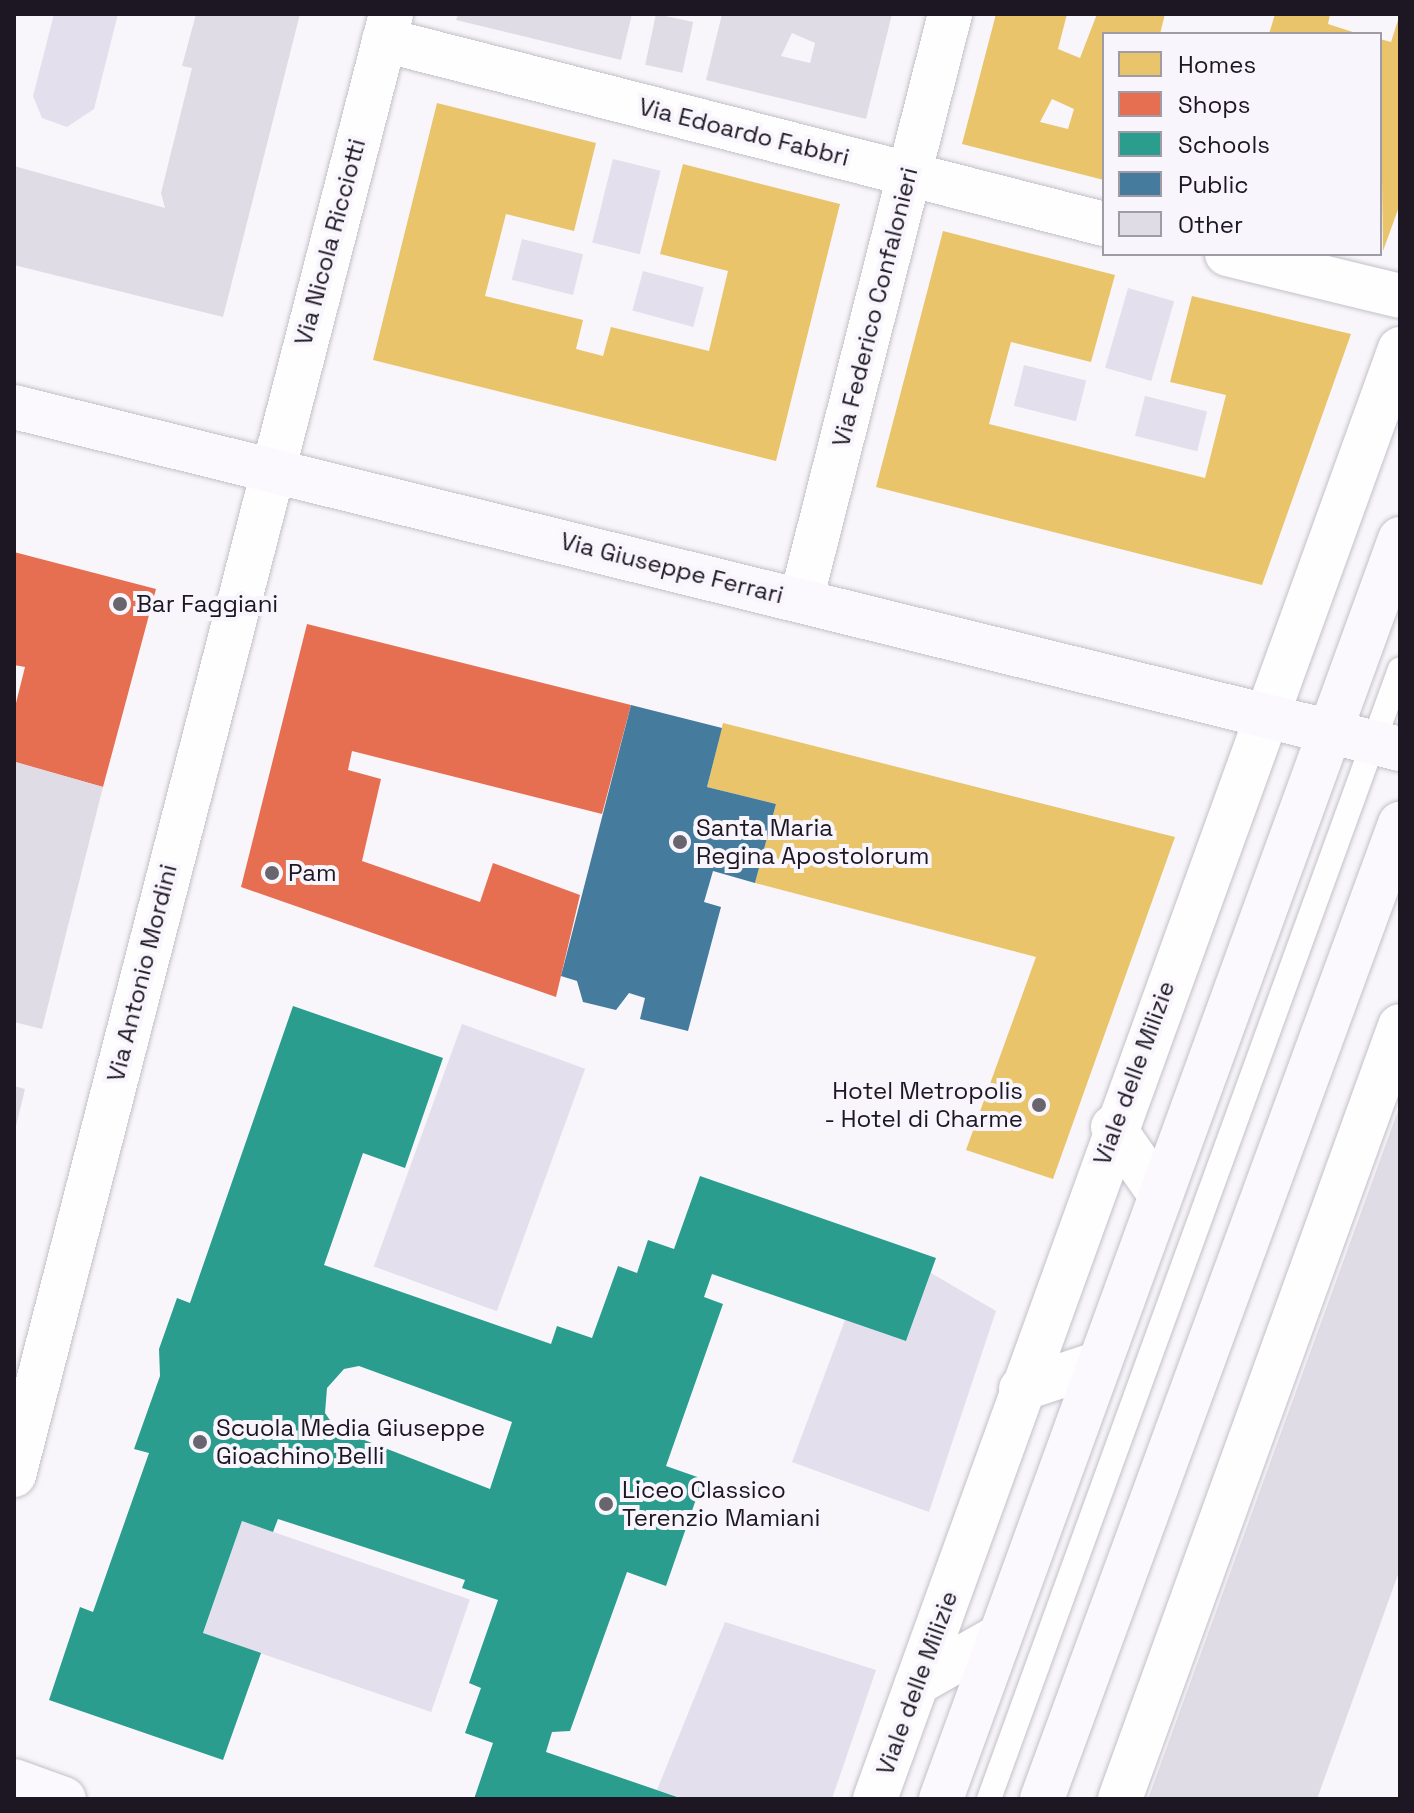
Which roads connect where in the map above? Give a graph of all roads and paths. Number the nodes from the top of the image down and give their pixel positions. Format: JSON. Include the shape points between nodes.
{"nodes":[{"id":1,"x":950,"y":14,"type":"edge"},
{"id":2,"x":387,"y":27,"type":"edge"},
{"id":3,"x":908,"y":176,"type":"junction"},
{"id":4,"x":1102,"y":224,"type":"edge"},
{"id":5,"x":1235,"y":256,"type":"edge"},
{"id":6,"x":1400,"y":296,"type":"edge"},
{"id":7,"x":1400,"y":349,"type":"edge"},
{"id":8,"x":14,"y":407,"type":"edge"},
{"id":9,"x":270,"y":471,"type":"junction"},
{"id":10,"x":1400,"y":539,"type":"edge"},
{"id":11,"x":801,"y":600,"type":"junction"},
{"id":12,"x":1400,"y":669,"type":"edge"},
{"id":13,"x":1267,"y":716,"type":"junction"},
{"id":14,"x":1367,"y":740,"type":"edge"},
{"id":15,"x":1400,"y":824,"type":"edge"},
{"id":16,"x":1400,"y":1026,"type":"edge"},
{"id":17,"x":1113,"y":1127,"type":"junction"},
{"id":18,"x":1159,"y":1193,"type":"junction"},
{"id":19,"x":1097,"y":1364,"type":"junction"},
{"id":20,"x":1021,"y":1389,"type":"junction"},
{"id":21,"x":14,"y":1475,"type":"edge"},
{"id":22,"x":1000,"y":1636,"type":"junction"},
{"id":23,"x":917,"y":1683,"type":"junction"},
{"id":24,"x":14,"y":1781,"type":"edge"},
{"id":25,"x":64,"y":1799,"type":"edge"},
{"id":26,"x":875,"y":1799,"type":"edge"},
{"id":27,"x":941,"y":1799,"type":"edge"},
{"id":28,"x":989,"y":1799,"type":"edge"},
{"id":29,"x":1042,"y":1799,"type":"edge"},
{"id":30,"x":1120,"y":1799,"type":"edge"}],
"edges":[{"from":1,"to":3,"type":"street","name":"Via Federico Confalonieri"},
{"from":2,"to":3,"type":"street","name":"Via Edoardo Fabbri"},
{"from":2,"to":9,"type":"street","name":"Via Nicola Ricciotti"},
{"from":3,"to":4,"type":"street","name":"Via Edoardo Fabbri"},
{"from":3,"to":11,"type":"street","name":"Via Federico Confalonieri"},
{"from":5,"to":6,"type":"street"},
{"from":7,"to":13,"type":"street","name":"Viale delle Milizie"},
{"from":8,"to":9,"type":"street","name":"Via Giuseppe Ferrari"},
{"from":9,"to":11,"type":"street","name":"Via Giuseppe Ferrari"},
{"from":9,"to":21,"type":"street","name":"Via Antonio Mordini"},
{"from":10,"to":14,"type":"street"},
{"from":11,"to":13,"type":"street","name":"Via Giuseppe Ferrari"},
{"from":12,"to":14,"type":"lane"},
{"from":13,"to":14,"type":"street","name":"Via Giuseppe Ferrari"},
{"from":13,"to":17,"type":"street","name":"Viale delle Milizie"},
{"from":14,"to":18,"type":"street"},
{"from":14,"to":28,"type":"lane"},
{"from":15,"to":29,"type":"street"},
{"from":16,"to":30,"type":"street"},
{"from":17,"to":18,"type":"street"},
{"from":17,"to":20,"type":"street","name":"Viale delle Milizie"},
{"from":18,"to":19,"type":"street"},
{"from":19,"to":20,"type":"street"},
{"from":19,"to":22,"type":"street"},
{"from":20,"to":23,"type":"street","name":"Viale delle Milizie"},
{"from":22,"to":23,"type":"street"},
{"from":22,"to":27,"type":"street"},
{"from":23,"to":26,"type":"street","name":"Viale delle Milizie"},
{"from":24,"to":25,"type":"street"}]}
